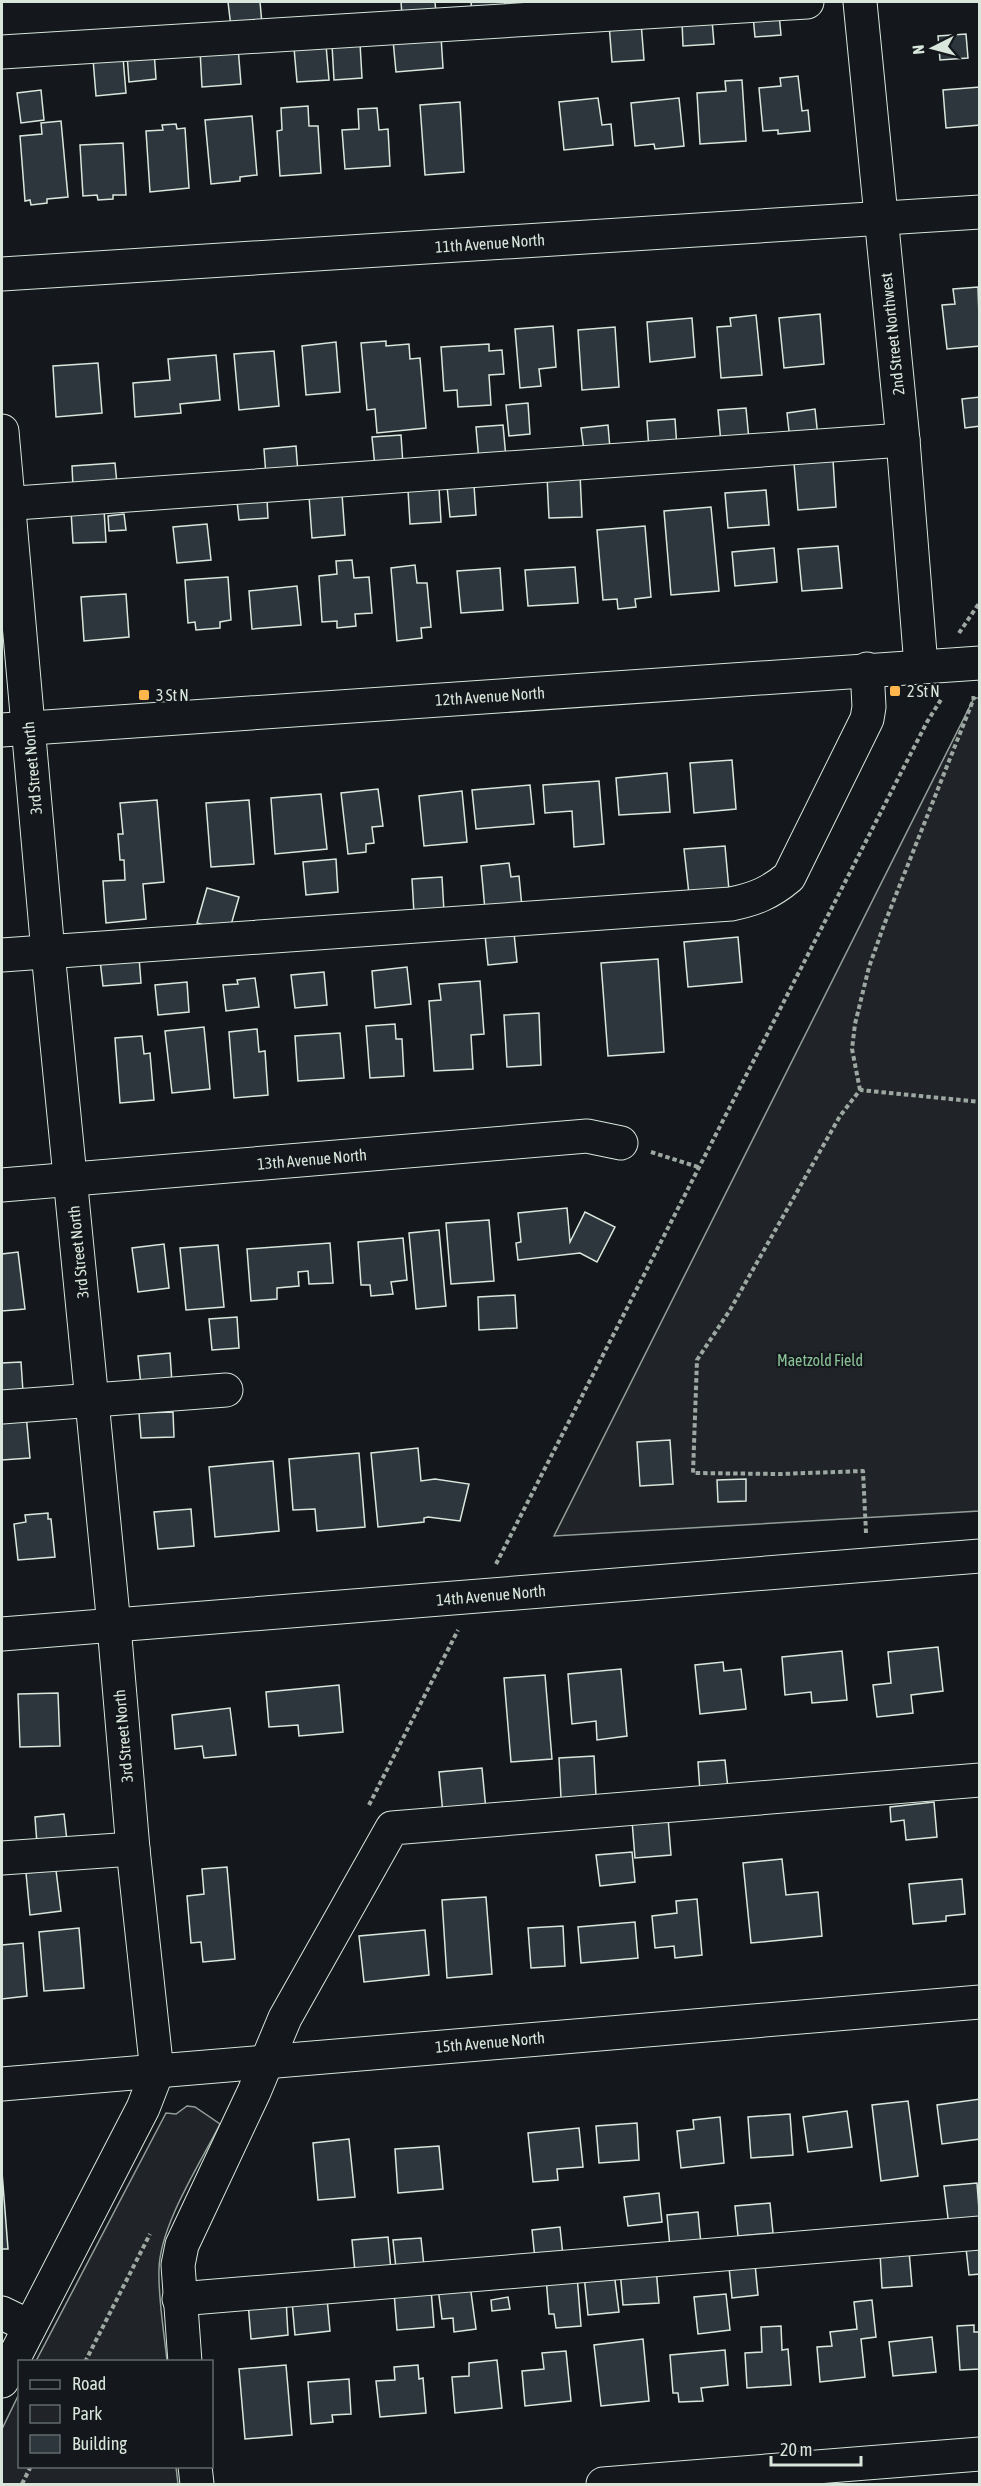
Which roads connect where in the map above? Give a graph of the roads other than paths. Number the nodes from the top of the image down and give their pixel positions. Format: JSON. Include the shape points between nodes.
{"nodes":[{"id":1,"x":807,"y":2,"type":"edge"},
{"id":2,"x":861,"y":2,"type":"edge"},
{"id":3,"x":2,"y":52,"type":"edge"},
{"id":4,"x":980,"y":212,"type":"edge"},
{"id":5,"x":881,"y":219,"type":"junction"},
{"id":6,"x":2,"y":274,"type":"edge"},
{"id":7,"x":2,"y":431,"type":"edge"},
{"id":8,"x":903,"y":440,"type":"junction"},
{"id":9,"x":5,"y":503,"type":"edge"},
{"id":10,"x":980,"y":663,"type":"edge"},
{"id":11,"x":921,"y":666,"type":"junction"},
{"id":12,"x":867,"y":669,"type":"junction"},
{"id":13,"x":15,"y":729,"type":"edge"},
{"id":14,"x":48,"y":952,"type":"junction"},
{"id":15,"x":2,"y":955,"type":"edge"},
{"id":16,"x":621,"y":1143,"type":"road end"},
{"id":17,"x":71,"y":1180,"type":"junction"},
{"id":18,"x":2,"y":1185,"type":"edge"},
{"id":19,"x":226,"y":1390,"type":"dead end"},
{"id":20,"x":93,"y":1400,"type":"junction"},
{"id":21,"x":2,"y":1407,"type":"edge"},
{"id":22,"x":980,"y":1556,"type":"edge"},
{"id":23,"x":114,"y":1626,"type":"junction"},
{"id":24,"x":2,"y":1634,"type":"edge"},
{"id":25,"x":980,"y":1780,"type":"edge"},
{"id":26,"x":133,"y":1849,"type":"junction"},
{"id":27,"x":2,"y":1858,"type":"edge"},
{"id":28,"x":980,"y":2002,"type":"edge"},
{"id":29,"x":267,"y":2061,"type":"junction"},
{"id":30,"x":157,"y":2072,"type":"junction"},
{"id":31,"x":2,"y":2084,"type":"edge"},
{"id":32,"x":980,"y":2233,"type":"edge"},
{"id":33,"x":179,"y":2299,"type":"junction"},
{"id":34,"x":15,"y":2320,"type":"edge"},
{"id":35,"x":185,"y":2360,"type":"edge"},
{"id":36,"x":2,"y":2381,"type":"edge"},
{"id":37,"x":980,"y":2454,"type":"edge"},
{"id":38,"x":195,"y":2468,"type":"edge"},
{"id":39,"x":197,"y":2484,"type":"edge"},
{"id":40,"x":603,"y":2484,"type":"edge"}],
"edges":[{"from":1,"to":3,"type":"street"},
{"from":2,"to":5,"type":"street","name":"2nd Street Northwest"},
{"from":4,"to":5,"type":"street","name":"11th Avenue North"},
{"from":5,"to":6,"type":"street","name":"11th Avenue North"},
{"from":5,"to":8,"type":"street","name":"2nd Street Northwest"},
{"from":7,"to":9,"type":"street","name":"3rd Street North"},
{"from":8,"to":9,"type":"street"},
{"from":8,"to":11,"type":"street","name":"2nd Street Northwest"},
{"from":9,"to":13,"type":"street","name":"3rd Street North"},
{"from":10,"to":11,"type":"street","name":"12th Avenue North"},
{"from":11,"to":12,"type":"street","name":"12th Avenue North"},
{"from":12,"to":13,"type":"street","name":"12th Avenue North"},
{"from":12,"to":14,"type":"street","via":[[867,719],[789,877],[771,892],[753,899]]},
{"from":13,"to":14,"type":"street","name":"3rd Street North"},
{"from":14,"to":15,"type":"street"},
{"from":14,"to":17,"type":"street","name":"3rd Street North"},
{"from":16,"to":17,"type":"street","name":"13th Avenue North","via":[[587,1136]]},
{"from":17,"to":18,"type":"street","name":"13th Avenue North"},
{"from":17,"to":20,"type":"street","name":"3rd Street North"},
{"from":19,"to":20,"type":"street"},
{"from":20,"to":21,"type":"street"},
{"from":20,"to":23,"type":"street","name":"3rd Street North"},
{"from":22,"to":23,"type":"street","name":"14th Avenue North"},
{"from":23,"to":24,"type":"street","name":"14th Avenue North"},
{"from":23,"to":26,"type":"street","name":"3rd Street North"},
{"from":25,"to":29,"type":"street","via":[[392,1828],[285,2018]]},
{"from":26,"to":27,"type":"street"},
{"from":26,"to":30,"type":"street","name":"3rd Street North"},
{"from":28,"to":29,"type":"street","name":"15th Avenue North"},
{"from":29,"to":30,"type":"street","name":"15th Avenue North"},
{"from":29,"to":33,"type":"street","via":[[182,2245]]},
{"from":30,"to":31,"type":"street","name":"15th Avenue North"},
{"from":30,"to":34,"type":"street","via":[[143,2108]]},
{"from":32,"to":33,"type":"street"},
{"from":33,"to":35,"type":"street"},
{"from":34,"to":36,"type":"street"},
{"from":37,"to":40,"type":"street"},
{"from":38,"to":39,"type":"street"}]}
